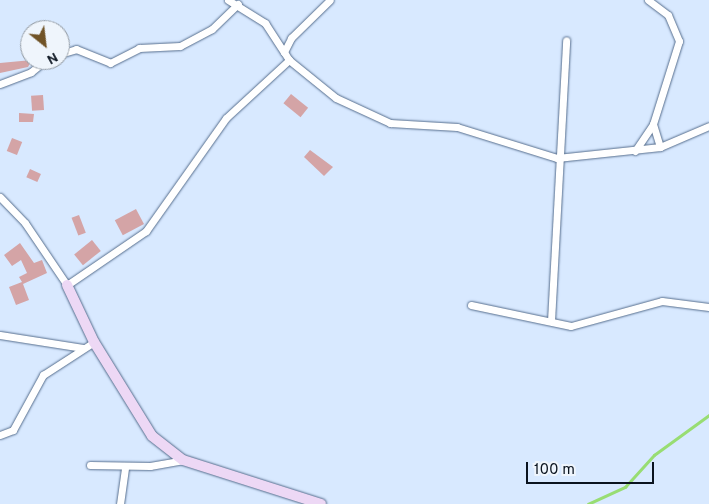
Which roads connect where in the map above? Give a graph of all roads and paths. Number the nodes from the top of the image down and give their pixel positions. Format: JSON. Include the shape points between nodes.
{"nodes":[{"id":1,"x":228,"y":0,"type":"edge"},
{"id":2,"x":330,"y":0,"type":"edge"},
{"id":3,"x":648,"y":0,"type":"edge"},
{"id":4,"x":238,"y":4,"type":"junction"},
{"id":5,"x":566,"y":40,"type":"dead end"},
{"id":6,"x":70,"y":51,"type":"edge"},
{"id":7,"x":284,"y":52,"type":"junction"},
{"id":8,"x":289,"y":60,"type":"junction"},
{"id":9,"x":34,"y":70,"type":"edge"},
{"id":10,"x":0,"y":84,"type":"edge"},
{"id":11,"x":652,"y":124,"type":"junction"},
{"id":12,"x":709,"y":126,"type":"edge"},
{"id":13,"x":660,"y":147,"type":"junction"},
{"id":14,"x":635,"y":151,"type":"junction"},
{"id":15,"x":557,"y":158,"type":"junction"},
{"id":16,"x":0,"y":197,"type":"edge"},
{"id":17,"x":67,"y":284,"type":"junction"},
{"id":18,"x":471,"y":305,"type":"dead end"},
{"id":19,"x":709,"y":307,"type":"edge"},
{"id":20,"x":551,"y":321,"type":"junction"},
{"id":21,"x":0,"y":335,"type":"edge"},
{"id":22,"x":94,"y":342,"type":"junction"},
{"id":23,"x":83,"y":348,"type":"junction"},
{"id":24,"x":0,"y":434,"type":"edge"},
{"id":25,"x":183,"y":460,"type":"junction"},
{"id":26,"x":90,"y":465,"type":"dead end"},
{"id":27,"x":125,"y":467,"type":"junction"},
{"id":28,"x":120,"y":504,"type":"edge"},
{"id":29,"x":321,"y":504,"type":"edge"}],
"edges":[{"from":1,"to":4,"type":"street"},
{"from":2,"to":7,"type":"street","via":[[306,20]]},
{"from":3,"to":11,"type":"street","via":[[668,15],[679,41]]},
{"from":4,"to":6,"type":"street","via":[[220,24],[180,46],[139,48],[110,64],[76,49]]},
{"from":4,"to":7,"type":"street","via":[[265,23]]},
{"from":5,"to":15,"type":"street"},
{"from":7,"to":8,"type":"street"},
{"from":8,"to":15,"type":"street","via":[[336,98],[390,123],[457,127]]},
{"from":8,"to":17,"type":"street","via":[[226,118],[146,231]]},
{"from":9,"to":10,"type":"street"},
{"from":11,"to":13,"type":"street"},
{"from":11,"to":14,"type":"street"},
{"from":12,"to":13,"type":"street"},
{"from":13,"to":14,"type":"street"},
{"from":14,"to":15,"type":"street"},
{"from":15,"to":20,"type":"street"},
{"from":16,"to":17,"type":"street","via":[[24,223]]},
{"from":17,"to":22,"type":"street"},
{"from":18,"to":20,"type":"street"},
{"from":19,"to":20,"type":"street","via":[[662,302],[571,326]]},
{"from":21,"to":23,"type":"street"},
{"from":22,"to":23,"type":"street"},
{"from":22,"to":25,"type":"street","via":[[152,436]]},
{"from":23,"to":24,"type":"street","via":[[43,375],[13,430]]},
{"from":25,"to":27,"type":"street"},
{"from":25,"to":29,"type":"street"},
{"from":26,"to":27,"type":"street"},
{"from":27,"to":28,"type":"street"}]}
